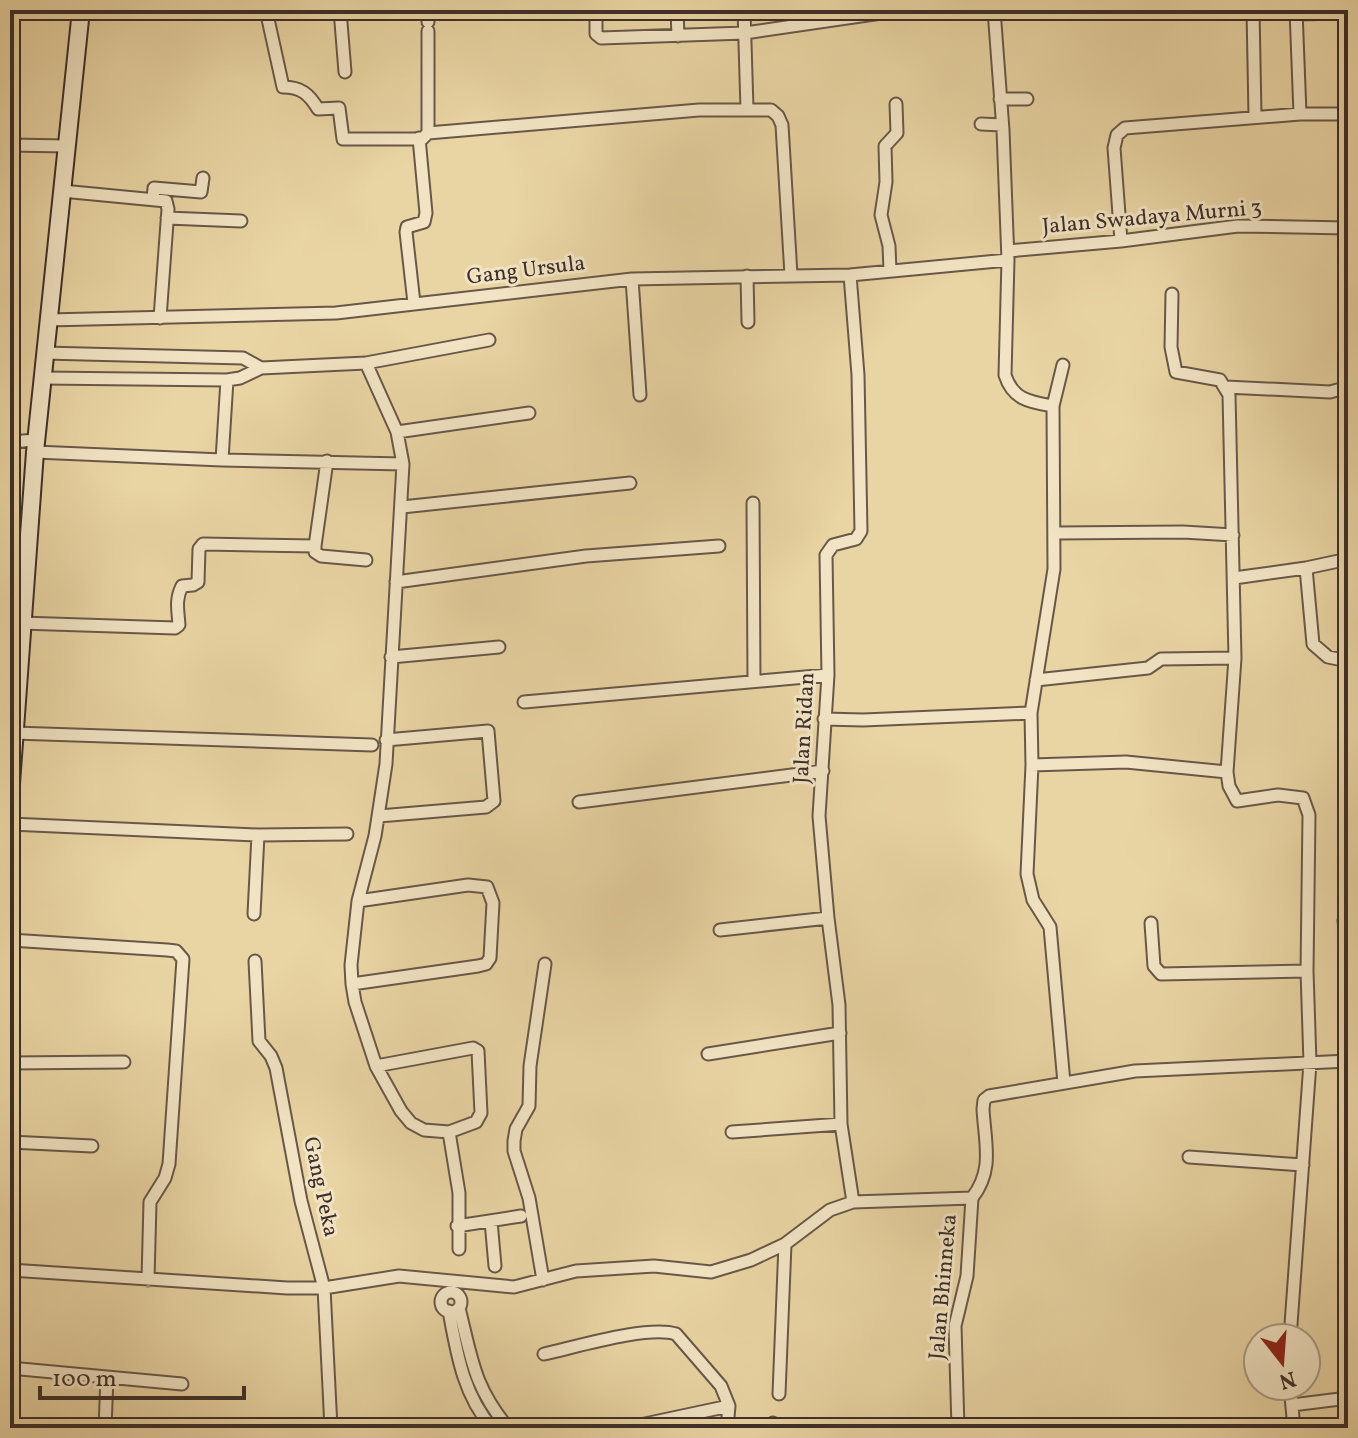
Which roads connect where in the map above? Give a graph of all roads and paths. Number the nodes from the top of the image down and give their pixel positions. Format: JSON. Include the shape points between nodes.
{"nodes":[{"id":1,"x":81,"y":10,"type":"edge"},
{"id":2,"x":266,"y":10,"type":"edge"},
{"id":3,"x":340,"y":10,"type":"edge"},
{"id":4,"x":596,"y":10,"type":"edge"},
{"id":5,"x":677,"y":10,"type":"edge"},
{"id":6,"x":744,"y":10,"type":"edge"},
{"id":7,"x":803,"y":10,"type":"edge"},
{"id":8,"x":902,"y":10,"type":"edge"},
{"id":9,"x":994,"y":10,"type":"edge"},
{"id":10,"x":1253,"y":10,"type":"edge"},
{"id":11,"x":1348,"y":11,"type":"edge"},
{"id":12,"x":1296,"y":12,"type":"edge"},
{"id":13,"x":428,"y":21,"type":"edge"},
{"id":14,"x":803,"y":24,"type":"junction"},
{"id":15,"x":745,"y":33,"type":"junction"},
{"id":16,"x":678,"y":36,"type":"junction"},
{"id":17,"x":345,"y":72,"type":"dead end"},
{"id":18,"x":1000,"y":99,"type":"junction"},
{"id":19,"x":1027,"y":99,"type":"dead end"},
{"id":20,"x":896,"y":104,"type":"dead end"},
{"id":21,"x":747,"y":109,"type":"junction"},
{"id":22,"x":1300,"y":114,"type":"junction"},
{"id":23,"x":1348,"y":114,"type":"edge"},
{"id":24,"x":1255,"y":116,"type":"junction"},
{"id":25,"x":981,"y":124,"type":"dead end"},
{"id":26,"x":1002,"y":125,"type":"junction"},
{"id":27,"x":424,"y":135,"type":"junction"},
{"id":28,"x":10,"y":145,"type":"edge"},
{"id":29,"x":66,"y":146,"type":"junction"},
{"id":30,"x":203,"y":178,"type":"dead end"},
{"id":31,"x":62,"y":191,"type":"junction"},
{"id":32,"x":153,"y":199,"type":"junction"},
{"id":33,"x":167,"y":218,"type":"junction"},
{"id":34,"x":241,"y":221,"type":"dead end"},
{"id":35,"x":1348,"y":228,"type":"edge"},
{"id":36,"x":1121,"y":241,"type":"junction"},
{"id":37,"x":1008,"y":256,"type":"junction"},
{"id":38,"x":890,"y":271,"type":"junction"},
{"id":39,"x":791,"y":275,"type":"junction"},
{"id":40,"x":850,"y":275,"type":"junction"},
{"id":41,"x":747,"y":276,"type":"junction"},
{"id":42,"x":632,"y":279,"type":"junction"},
{"id":43,"x":1172,"y":294,"type":"dead end"},
{"id":44,"x":414,"y":303,"type":"junction"},
{"id":45,"x":160,"y":318,"type":"junction"},
{"id":46,"x":48,"y":320,"type":"junction"},
{"id":47,"x":748,"y":322,"type":"dead end"},
{"id":48,"x":489,"y":340,"type":"dead end"},
{"id":49,"x":44,"y":353,"type":"junction"},
{"id":50,"x":366,"y":363,"type":"junction"},
{"id":51,"x":1063,"y":365,"type":"dead end"},
{"id":52,"x":261,"y":368,"type":"junction"},
{"id":53,"x":42,"y":378,"type":"junction"},
{"id":54,"x":227,"y":380,"type":"junction"},
{"id":55,"x":1226,"y":387,"type":"junction"},
{"id":56,"x":1348,"y":387,"type":"edge"},
{"id":57,"x":640,"y":395,"type":"dead end"},
{"id":58,"x":1053,"y":406,"type":"junction"},
{"id":59,"x":529,"y":413,"type":"dead end"},
{"id":60,"x":397,"y":432,"type":"junction"},
{"id":61,"x":10,"y":442,"type":"edge"},
{"id":62,"x":35,"y":446,"type":"junction"},
{"id":63,"x":222,"y":460,"type":"junction"},
{"id":64,"x":327,"y":461,"type":"junction"},
{"id":65,"x":403,"y":464,"type":"junction"},
{"id":66,"x":630,"y":483,"type":"dead end"},
{"id":67,"x":753,"y":503,"type":"dead end"},
{"id":68,"x":402,"y":507,"type":"junction"},
{"id":69,"x":1056,"y":533,"type":"junction"},
{"id":70,"x":1233,"y":535,"type":"junction"},
{"id":71,"x":315,"y":546,"type":"junction"},
{"id":72,"x":719,"y":546,"type":"dead end"},
{"id":73,"x":1348,"y":559,"type":"edge"},
{"id":74,"x":366,"y":560,"type":"dead end"},
{"id":75,"x":1306,"y":568,"type":"junction"},
{"id":76,"x":1234,"y":578,"type":"junction"},
{"id":77,"x":396,"y":582,"type":"junction"},
{"id":78,"x":16,"y":592,"type":"edge"},
{"id":79,"x":21,"y":623,"type":"junction"},
{"id":80,"x":15,"y":645,"type":"edge"},
{"id":81,"x":499,"y":647,"type":"dead end"},
{"id":82,"x":391,"y":657,"type":"junction"},
{"id":83,"x":1235,"y":658,"type":"junction"},
{"id":84,"x":1348,"y":661,"type":"edge"},
{"id":85,"x":828,"y":675,"type":"junction"},
{"id":86,"x":1036,"y":680,"type":"junction"},
{"id":87,"x":754,"y":681,"type":"junction"},
{"id":88,"x":524,"y":702,"type":"dead end"},
{"id":89,"x":1031,"y":713,"type":"junction"},
{"id":90,"x":824,"y":719,"type":"junction"},
{"id":91,"x":386,"y":740,"type":"junction"},
{"id":92,"x":12,"y":744,"type":"edge"},
{"id":93,"x":372,"y":745,"type":"dead end"},
{"id":94,"x":1032,"y":765,"type":"junction"},
{"id":95,"x":823,"y":771,"type":"junction"},
{"id":96,"x":1227,"y":772,"type":"junction"},
{"id":97,"x":10,"y":798,"type":"edge"},
{"id":98,"x":579,"y":802,"type":"dead end"},
{"id":99,"x":379,"y":816,"type":"junction"},
{"id":100,"x":10,"y":824,"type":"edge"},
{"id":101,"x":347,"y":834,"type":"dead end"},
{"id":102,"x":258,"y":835,"type":"junction"},
{"id":103,"x":358,"y":901,"type":"junction"},
{"id":104,"x":254,"y":914,"type":"dead end"},
{"id":105,"x":828,"y":918,"type":"junction"},
{"id":106,"x":1344,"y":920,"type":"dead end"},
{"id":107,"x":1151,"y":923,"type":"dead end"},
{"id":108,"x":720,"y":930,"type":"dead end"},
{"id":109,"x":10,"y":940,"type":"edge"},
{"id":110,"x":255,"y":961,"type":"dead end"},
{"id":111,"x":545,"y":964,"type":"dead end"},
{"id":112,"x":1348,"y":964,"type":"edge"},
{"id":113,"x":1307,"y":971,"type":"junction"},
{"id":114,"x":352,"y":984,"type":"junction"},
{"id":115,"x":840,"y":1033,"type":"junction"},
{"id":116,"x":708,"y":1054,"type":"dead end"},
{"id":117,"x":1348,"y":1061,"type":"edge"},
{"id":118,"x":124,"y":1062,"type":"dead end"},
{"id":119,"x":10,"y":1063,"type":"edge"},
{"id":120,"x":1310,"y":1063,"type":"junction"},
{"id":121,"x":376,"y":1066,"type":"junction"},
{"id":122,"x":1064,"y":1083,"type":"junction"},
{"id":123,"x":841,"y":1124,"type":"junction"},
{"id":124,"x":449,"y":1132,"type":"junction"},
{"id":125,"x":732,"y":1132,"type":"dead end"},
{"id":126,"x":10,"y":1142,"type":"edge"},
{"id":127,"x":92,"y":1146,"type":"dead end"},
{"id":128,"x":1189,"y":1157,"type":"dead end"},
{"id":129,"x":1303,"y":1165,"type":"junction"},
{"id":130,"x":972,"y":1198,"type":"junction"},
{"id":131,"x":853,"y":1202,"type":"junction"},
{"id":132,"x":521,"y":1216,"type":"dead end"},
{"id":133,"x":491,"y":1221,"type":"junction"},
{"id":134,"x":457,"y":1226,"type":"junction"},
{"id":135,"x":785,"y":1244,"type":"junction"},
{"id":136,"x":459,"y":1249,"type":"dead end"},
{"id":137,"x":495,"y":1266,"type":"dead end"},
{"id":138,"x":10,"y":1270,"type":"edge"},
{"id":139,"x":148,"y":1280,"type":"junction"},
{"id":140,"x":543,"y":1280,"type":"junction"},
{"id":141,"x":452,"y":1286,"type":"junction"},
{"id":142,"x":324,"y":1288,"type":"junction"},
{"id":143,"x":1291,"y":1322,"type":"edge"},
{"id":144,"x":544,"y":1354,"type":"dead end"},
{"id":145,"x":10,"y":1368,"type":"edge"},
{"id":146,"x":107,"y":1377,"type":"junction"},
{"id":147,"x":182,"y":1384,"type":"dead end"},
{"id":148,"x":779,"y":1394,"type":"dead end"},
{"id":149,"x":1348,"y":1398,"type":"edge"},
{"id":150,"x":1292,"y":1402,"type":"edge"},
{"id":151,"x":1292,"y":1405,"type":"junction"},
{"id":152,"x":729,"y":1406,"type":"junction"},
{"id":153,"x":485,"y":1410,"type":"junction"},
{"id":154,"x":105,"y":1428,"type":"edge"},
{"id":155,"x":331,"y":1428,"type":"edge"},
{"id":156,"x":492,"y":1428,"type":"edge"},
{"id":157,"x":508,"y":1428,"type":"edge"},
{"id":158,"x":626,"y":1428,"type":"edge"},
{"id":159,"x":727,"y":1428,"type":"edge"},
{"id":160,"x":958,"y":1428,"type":"edge"},
{"id":161,"x":1294,"y":1428,"type":"edge"}],
"edges":[{"from":1,"to":29,"type":"street"},
{"from":2,"to":27,"type":"street","via":[[283,87],[297,87],[318,109],[339,108],[343,139]]},
{"from":3,"to":17,"type":"street"},
{"from":4,"to":16,"type":"street","via":[[596,34],[601,38]]},
{"from":5,"to":16,"type":"street"},
{"from":6,"to":15,"type":"street"},
{"from":7,"to":14,"type":"street"},
{"from":8,"to":14,"type":"street"},
{"from":9,"to":18,"type":"street"},
{"from":10,"to":24,"type":"street"},
{"from":11,"to":12,"type":"street"},
{"from":12,"to":22,"type":"street"},
{"from":13,"to":27,"type":"street"},
{"from":14,"to":15,"type":"street"},
{"from":15,"to":16,"type":"street"},
{"from":15,"to":21,"type":"street"},
{"from":18,"to":19,"type":"street"},
{"from":18,"to":26,"type":"street"},
{"from":20,"to":38,"type":"street","via":[[897,133],[885,146],[881,215]]},
{"from":21,"to":27,"type":"street"},
{"from":21,"to":39,"type":"street","via":[[771,110],[782,125]]},
{"from":22,"to":23,"type":"street"},
{"from":22,"to":24,"type":"street"},
{"from":24,"to":36,"type":"street","via":[[1120,131],[1114,148]]},
{"from":25,"to":26,"type":"street"},
{"from":26,"to":37,"type":"street"},
{"from":27,"to":44,"type":"street","via":[[426,213],[424,222],[406,232]]},
{"from":28,"to":29,"type":"street"},
{"from":29,"to":31,"type":"street"},
{"from":30,"to":32,"type":"street","via":[[201,192],[154,188]]},
{"from":31,"to":32,"type":"street"},
{"from":31,"to":46,"type":"street"},
{"from":32,"to":33,"type":"street","via":[[166,201]]},
{"from":33,"to":34,"type":"street"},
{"from":33,"to":45,"type":"street"},
{"from":35,"to":36,"type":"street","name":"Jalan Swadaya Murni 3","via":[[1238,226]]},
{"from":36,"to":37,"type":"street","name":"Jalan Swadaya Murni 3"},
{"from":37,"to":38,"type":"street","name":"Gang Ursula"},
{"from":37,"to":58,"type":"street","via":[[1008,386],[1026,402]]},
{"from":38,"to":40,"type":"street","name":"Gang Ursula"},
{"from":39,"to":40,"type":"street","name":"Gang Ursula"},
{"from":39,"to":41,"type":"street","name":"Gang Ursula"},
{"from":40,"to":85,"type":"street","name":"Jalan Ridan","via":[[861,531],[856,539],[833,545],[826,555]]},
{"from":41,"to":42,"type":"street","name":"Gang Ursula"},
{"from":41,"to":47,"type":"street"},
{"from":42,"to":44,"type":"street","name":"Gang Ursula"},
{"from":42,"to":57,"type":"street"},
{"from":43,"to":55,"type":"street","via":[[1176,372],[1214,377]]},
{"from":44,"to":45,"type":"street","name":"Gang Ursula","via":[[336,313]]},
{"from":45,"to":46,"type":"street","name":"Gang Ursula"},
{"from":46,"to":49,"type":"street"},
{"from":48,"to":50,"type":"street"},
{"from":49,"to":52,"type":"street","via":[[243,358]]},
{"from":49,"to":53,"type":"street"},
{"from":50,"to":52,"type":"street"},
{"from":50,"to":60,"type":"street"},
{"from":51,"to":58,"type":"street"},
{"from":52,"to":54,"type":"street"},
{"from":53,"to":54,"type":"street"},
{"from":53,"to":62,"type":"street"},
{"from":54,"to":63,"type":"street"},
{"from":55,"to":56,"type":"street","via":[[1330,392]]},
{"from":55,"to":70,"type":"street"},
{"from":58,"to":69,"type":"street"},
{"from":59,"to":60,"type":"street"},
{"from":60,"to":65,"type":"street"},
{"from":61,"to":62,"type":"street"},
{"from":62,"to":63,"type":"street"},
{"from":62,"to":78,"type":"street"},
{"from":63,"to":64,"type":"street"},
{"from":64,"to":65,"type":"street"},
{"from":64,"to":71,"type":"street"},
{"from":65,"to":68,"type":"street"},
{"from":66,"to":68,"type":"street"},
{"from":67,"to":87,"type":"street"},
{"from":68,"to":77,"type":"street"},
{"from":69,"to":70,"type":"street"},
{"from":69,"to":86,"type":"street"},
{"from":70,"to":76,"type":"street"},
{"from":71,"to":74,"type":"street","via":[[321,556]]},
{"from":71,"to":79,"type":"street","via":[[203,544],[198,582],[182,586],[176,600],[175,628]]},
{"from":72,"to":77,"type":"street","via":[[586,556]]},
{"from":73,"to":75,"type":"street"},
{"from":75,"to":76,"type":"street"},
{"from":75,"to":84,"type":"street","via":[[1313,644],[1328,657]]},
{"from":76,"to":83,"type":"street"},
{"from":77,"to":82,"type":"street"},
{"from":78,"to":79,"type":"street"},
{"from":79,"to":80,"type":"street"},
{"from":80,"to":92,"type":"street"},
{"from":81,"to":82,"type":"street"},
{"from":82,"to":91,"type":"street"},
{"from":83,"to":86,"type":"street","via":[[1161,659],[1148,668]]},
{"from":83,"to":96,"type":"street"},
{"from":85,"to":87,"type":"street"},
{"from":85,"to":90,"type":"street","name":"Jalan Ridan"},
{"from":86,"to":89,"type":"street"},
{"from":87,"to":88,"type":"street"},
{"from":89,"to":90,"type":"street"},
{"from":89,"to":94,"type":"street"},
{"from":90,"to":95,"type":"street","name":"Jalan Ridan"},
{"from":91,"to":99,"type":"street"},
{"from":91,"to":99,"type":"street","via":[[488,731],[494,801],[486,807]]},
{"from":92,"to":93,"type":"street"},
{"from":92,"to":97,"type":"street"},
{"from":94,"to":96,"type":"street","via":[[1126,762]]},
{"from":94,"to":122,"type":"street","via":[[1027,874],[1033,900],[1050,927]]},
{"from":95,"to":98,"type":"street"},
{"from":95,"to":105,"type":"street","name":"Jalan Ridan","via":[[819,816]]},
{"from":96,"to":113,"type":"street","via":[[1237,801],[1290,795],[1307,804]]},
{"from":99,"to":103,"type":"street"},
{"from":100,"to":102,"type":"street"},
{"from":101,"to":102,"type":"street"},
{"from":102,"to":104,"type":"street"},
{"from":103,"to":114,"type":"street"},
{"from":103,"to":114,"type":"street","via":[[468,885],[487,887],[493,903],[490,958],[478,966]]},
{"from":105,"to":108,"type":"street"},
{"from":105,"to":115,"type":"street","name":"Jalan Ridan"},
{"from":106,"to":112,"type":"street"},
{"from":107,"to":113,"type":"street","via":[[1154,966],[1161,974]]},
{"from":109,"to":139,"type":"street","via":[[181,954],[169,1164],[150,1202]]},
{"from":110,"to":142,"type":"street","name":"Gang Peka","via":[[259,1041],[276,1068],[298,1190]]},
{"from":111,"to":140,"type":"street","via":[[529,1106],[514,1141]]},
{"from":113,"to":120,"type":"street"},
{"from":114,"to":121,"type":"street"},
{"from":115,"to":116,"type":"street"},
{"from":115,"to":123,"type":"street","name":"Jalan Ridan"},
{"from":117,"to":120,"type":"street"},
{"from":118,"to":119,"type":"street"},
{"from":120,"to":122,"type":"street","via":[[1135,1071]]},
{"from":120,"to":129,"type":"street"},
{"from":121,"to":124,"type":"street","via":[[411,1123]]},
{"from":121,"to":124,"type":"street","via":[[478,1051],[481,1113],[476,1122]]},
{"from":122,"to":130,"type":"street","name":"Jalan Bhinneka","via":[[984,1100],[987,1168]]},
{"from":123,"to":125,"type":"street"},
{"from":123,"to":131,"type":"street","name":"Jalan Ridan"},
{"from":124,"to":134,"type":"street","via":[[459,1193]]},
{"from":126,"to":127,"type":"street"},
{"from":128,"to":129,"type":"street"},
{"from":129,"to":143,"type":"street"},
{"from":130,"to":131,"type":"street"},
{"from":130,"to":160,"type":"street","name":"Jalan Bhinneka","via":[[967,1276],[955,1326]]},
{"from":131,"to":135,"type":"street","via":[[830,1210]]},
{"from":132,"to":133,"type":"street"},
{"from":133,"to":134,"type":"street"},
{"from":133,"to":137,"type":"street"},
{"from":134,"to":136,"type":"street"},
{"from":135,"to":140,"type":"street","via":[[711,1272],[654,1266],[592,1268]]},
{"from":135,"to":148,"type":"street"},
{"from":138,"to":139,"type":"street"},
{"from":139,"to":142,"type":"street"},
{"from":140,"to":141,"type":"street","via":[[514,1287]]},
{"from":141,"to":142,"type":"street","via":[[399,1276]]},
{"from":141,"to":153,"type":"street","via":[[441,1302],[443,1308],[454,1310],[467,1369]]},
{"from":142,"to":155,"type":"street","name":"Gang Peka"},
{"from":144,"to":152,"type":"street","via":[[671,1332],[721,1386]]},
{"from":145,"to":146,"type":"street"},
{"from":146,"to":147,"type":"street"},
{"from":146,"to":154,"type":"street"},
{"from":149,"to":151,"type":"street"},
{"from":150,"to":151,"type":"street"},
{"from":151,"to":161,"type":"street"},
{"from":152,"to":158,"type":"street"},
{"from":152,"to":159,"type":"street"},
{"from":153,"to":156,"type":"street"},
{"from":153,"to":157,"type":"street"}]}
